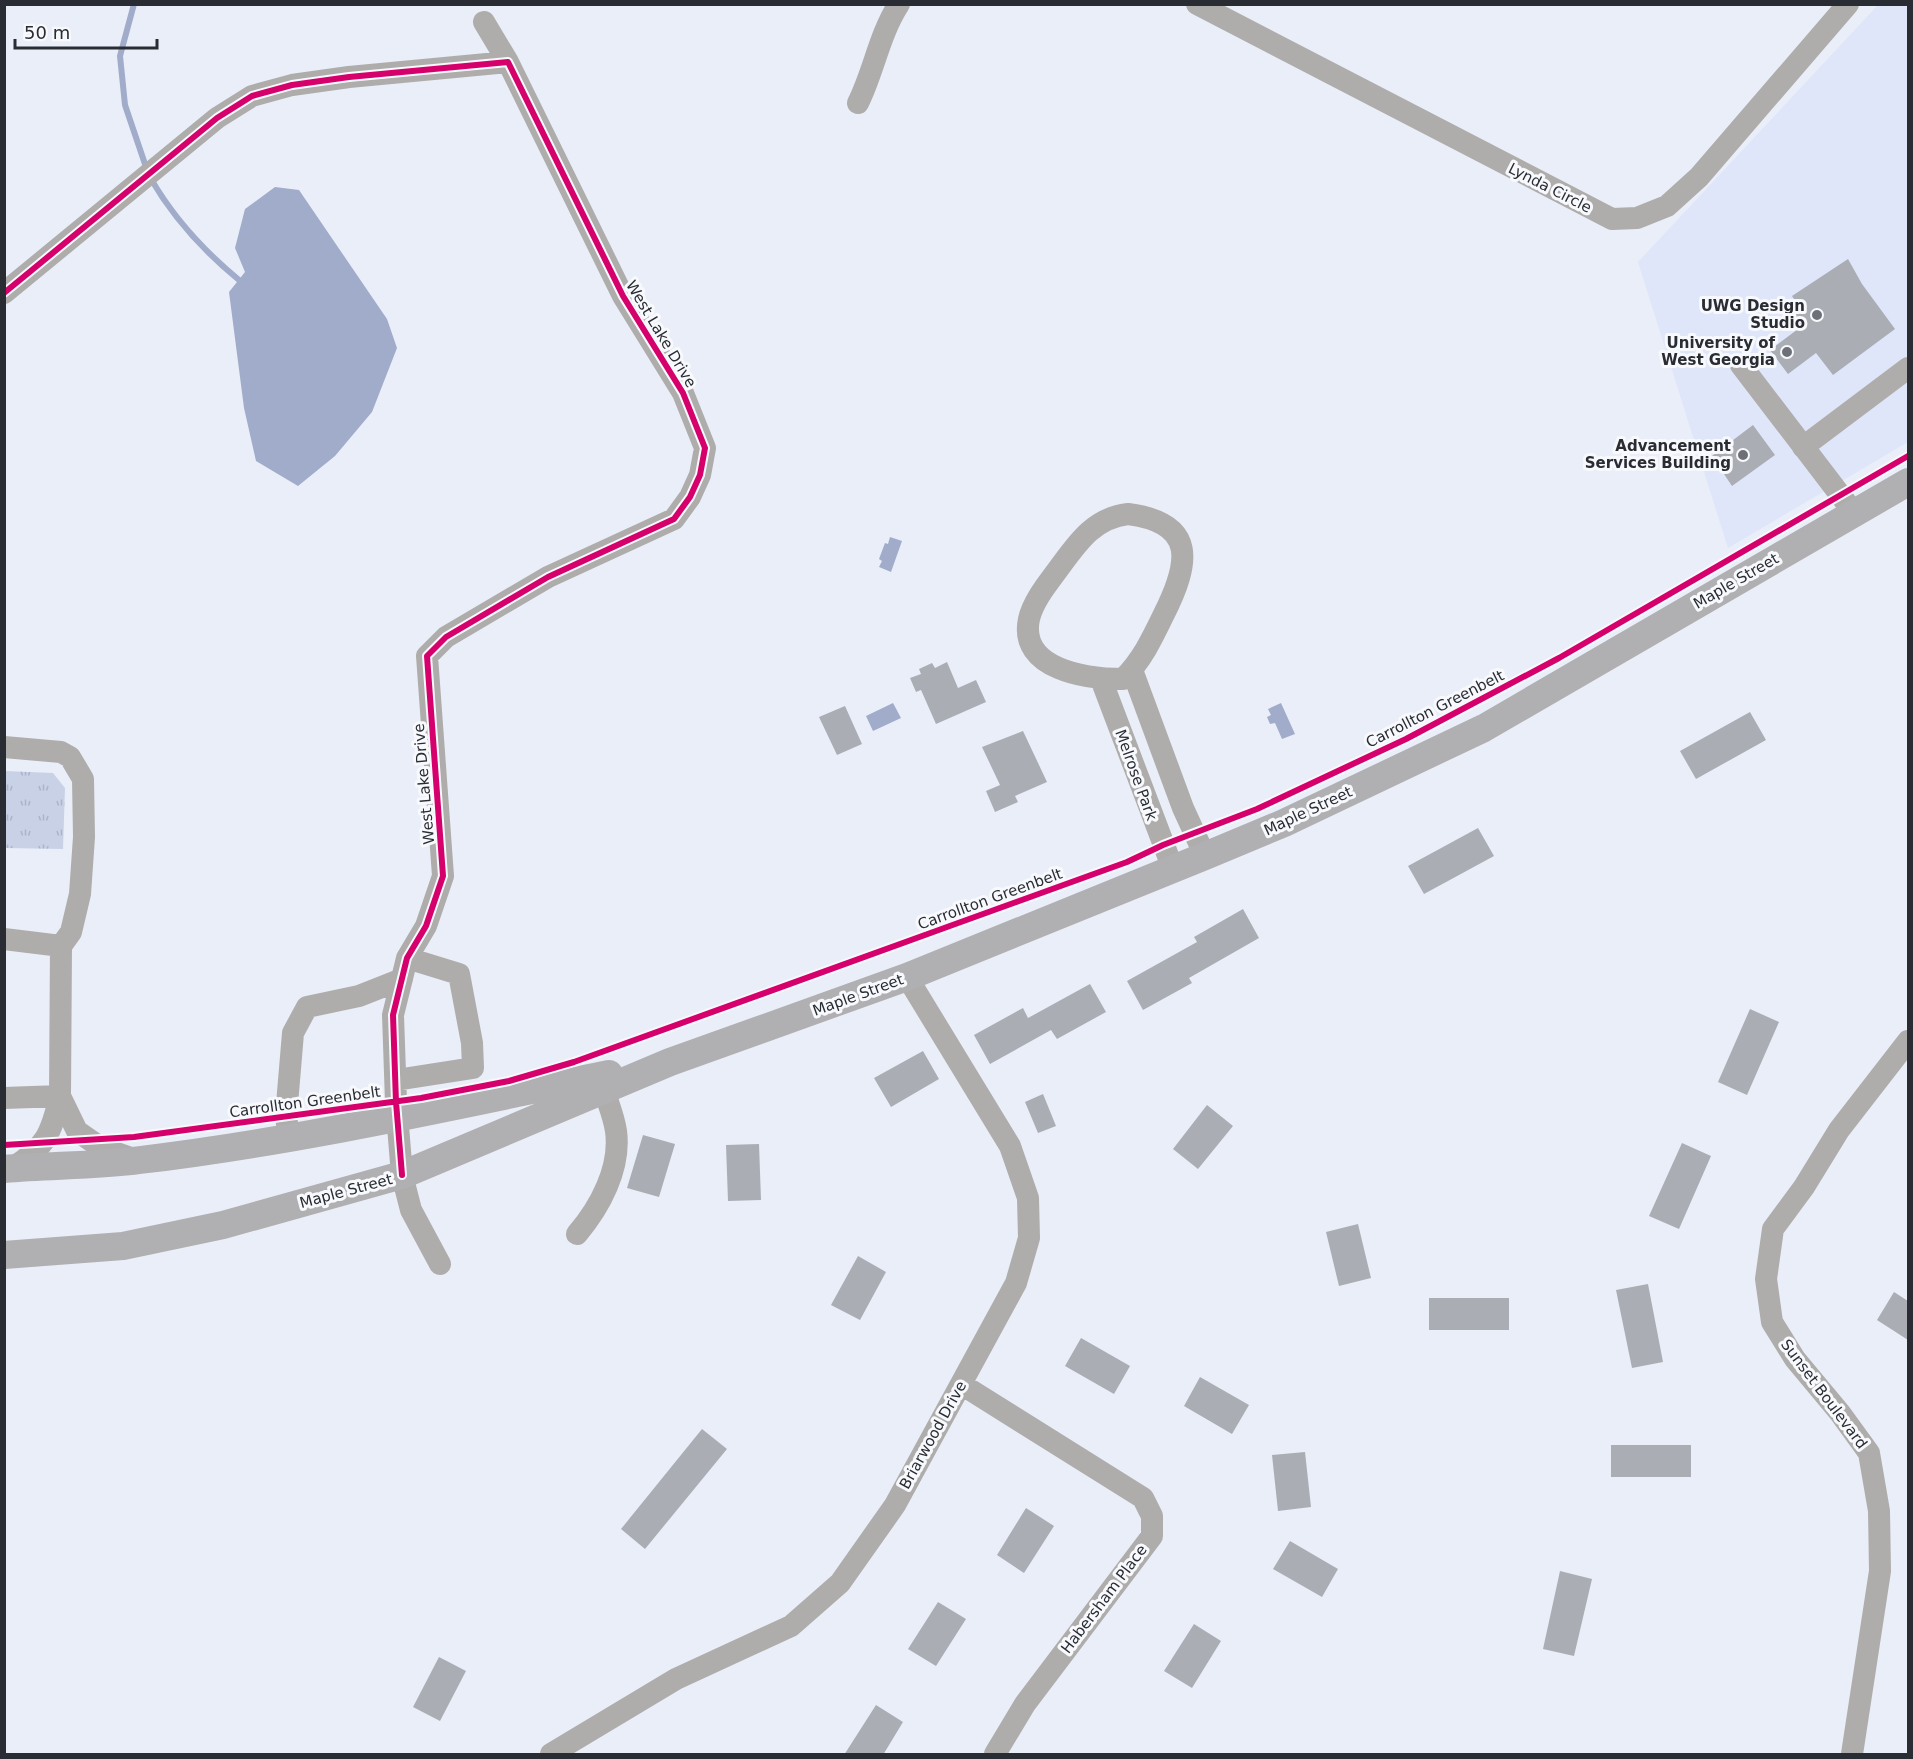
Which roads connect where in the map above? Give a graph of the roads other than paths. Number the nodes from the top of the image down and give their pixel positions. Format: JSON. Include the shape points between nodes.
{"nodes":[{"id":1,"x":899,"y":4,"type":"edge"},
{"id":2,"x":1197,"y":4,"type":"edge"},
{"id":3,"x":1848,"y":4,"type":"edge"},
{"id":4,"x":484,"y":22,"type":"dead end"},
{"id":5,"x":508,"y":62,"type":"junction"},
{"id":6,"x":858,"y":103,"type":"dead end"},
{"id":7,"x":4,"y":293,"type":"edge"},
{"id":8,"x":1741,"y":365,"type":"dead end"},
{"id":9,"x":1908,"y":368,"type":"edge"},
{"id":10,"x":1803,"y":447,"type":"junction"},
{"id":11,"x":1908,"y":482,"type":"edge"},
{"id":12,"x":1854,"y":513,"type":"junction"},
{"id":13,"x":1132,"y":670,"type":"junction"},
{"id":14,"x":1101,"y":679,"type":"junction"},
{"id":15,"x":4,"y":747,"type":"edge"},
{"id":16,"x":1205,"y":856,"type":"junction"},
{"id":17,"x":1173,"y":869,"type":"junction"},
{"id":18,"x":4,"y":939,"type":"edge"},
{"id":19,"x":60,"y":946,"type":"junction"},
{"id":20,"x":405,"y":969,"type":"junction"},
{"id":21,"x":907,"y":977,"type":"junction"},
{"id":22,"x":1908,"y":1041,"type":"edge"},
{"id":23,"x":670,"y":1062,"type":"junction"},
{"id":24,"x":396,"y":1080,"type":"junction"},
{"id":25,"x":604,"y":1090,"type":"junction"},
{"id":26,"x":60,"y":1096,"type":"junction"},
{"id":27,"x":4,"y":1098,"type":"edge"},
{"id":28,"x":397,"y":1119,"type":"junction"},
{"id":29,"x":290,"y":1139,"type":"junction"},
{"id":30,"x":138,"y":1161,"type":"junction"},
{"id":31,"x":8,"y":1168,"type":"edge"},
{"id":32,"x":402,"y":1175,"type":"junction"},
{"id":33,"x":577,"y":1234,"type":"dead end"},
{"id":34,"x":4,"y":1255,"type":"edge"},
{"id":35,"x":440,"y":1264,"type":"dead end"},
{"id":36,"x":961,"y":1384,"type":"junction"},
{"id":37,"x":551,"y":1755,"type":"edge"},
{"id":38,"x":995,"y":1755,"type":"edge"},
{"id":39,"x":1852,"y":1755,"type":"edge"}],
"edges":[{"from":1,"to":6,"type":"street"},
{"from":2,"to":3,"type":"street","name":"Lynda Circle","via":[[1612,219],[1638,218],[1667,206],[1698,177]]},
{"from":4,"to":5,"type":"street","name":"West Lake Drive"},
{"from":5,"to":7,"type":"street","via":[[349,76],[252,96],[217,118]]},
{"from":5,"to":20,"type":"street","name":"West Lake Drive","via":[[623,296],[683,393],[705,448],[697,483],[675,519],[548,577],[446,637],[427,656],[443,876],[426,926]]},
{"from":8,"to":10,"type":"street"},
{"from":9,"to":10,"type":"street"},
{"from":10,"to":12,"type":"street"},
{"from":11,"to":12,"type":"main road","name":"Maple Street"},
{"from":12,"to":16,"type":"main road","name":"Maple Street","via":[[1484,728]]},
{"from":13,"to":14,"type":"street","via":[[1122,679]]},
{"from":13,"to":14,"type":"street","via":[[1165,613],[1183,566],[1178,538],[1169,528],[1147,516],[1128,514],[1113,516],[1086,532],[1035,603],[1029,619],[1028,632],[1036,654],[1046,662]]},
{"from":13,"to":16,"type":"street"},
{"from":14,"to":17,"type":"street","name":"Melrose Park"},
{"from":15,"to":19,"type":"street","via":[[61,752],[70,757],[83,779],[80,894],[71,932]]},
{"from":16,"to":17,"type":"main road","name":"Maple Street"},
{"from":17,"to":21,"type":"main road","name":"Maple Street"},
{"from":18,"to":19,"type":"street"},
{"from":19,"to":26,"type":"street"},
{"from":20,"to":24,"type":"street","name":"West Lake Drive","via":[[393,1015]]},
{"from":20,"to":24,"type":"street","via":[[459,974],[473,1068]]},
{"from":20,"to":29,"type":"street","via":[[359,996],[307,1008],[293,1033],[286,1116]]},
{"from":21,"to":23,"type":"main road","name":"Maple Street"},
{"from":21,"to":36,"type":"street","name":"Briarwood Drive","via":[[1010,1146],[1028,1198],[1029,1238],[1016,1283]]},
{"from":22,"to":39,"type":"street","name":"Sunset Boulevard","via":[[1839,1130],[1773,1229],[1766,1279],[1772,1322],[1795,1359],[1869,1453],[1879,1511],[1880,1571]]},
{"from":23,"to":25,"type":"main road","name":"Maple Street"},
{"from":23,"to":28,"type":"main road","name":"Maple Street"},
{"from":24,"to":28,"type":"street","name":"West Lake Drive"},
{"from":25,"to":32,"type":"main road","name":"Maple Street"},
{"from":25,"to":33,"type":"street","via":[[616,1130],[616,1155],[594,1214]]},
{"from":26,"to":27,"type":"street"},
{"from":26,"to":30,"type":"street","via":[[77,1131],[100,1147]]},
{"from":26,"to":31,"type":"street","via":[[46,1141],[33,1155]]},
{"from":28,"to":29,"type":"main road","name":"Maple Street"},
{"from":28,"to":32,"type":"street","name":"West Lake Drive"},
{"from":29,"to":30,"type":"main road","name":"Maple Street"},
{"from":30,"to":31,"type":"main road","name":"Maple Street"},
{"from":32,"to":34,"type":"main road","name":"Maple Street","via":[[223,1225],[123,1246]]},
{"from":32,"to":35,"type":"street","name":"West Lake Drive","via":[[411,1210]]},
{"from":36,"to":37,"type":"street","name":"Briarwood Drive","via":[[895,1505],[840,1583],[791,1626],[676,1679]]},
{"from":36,"to":38,"type":"street","name":"Habersham Place","via":[[1143,1498],[1152,1516],[1152,1536],[1025,1704]]}]}
